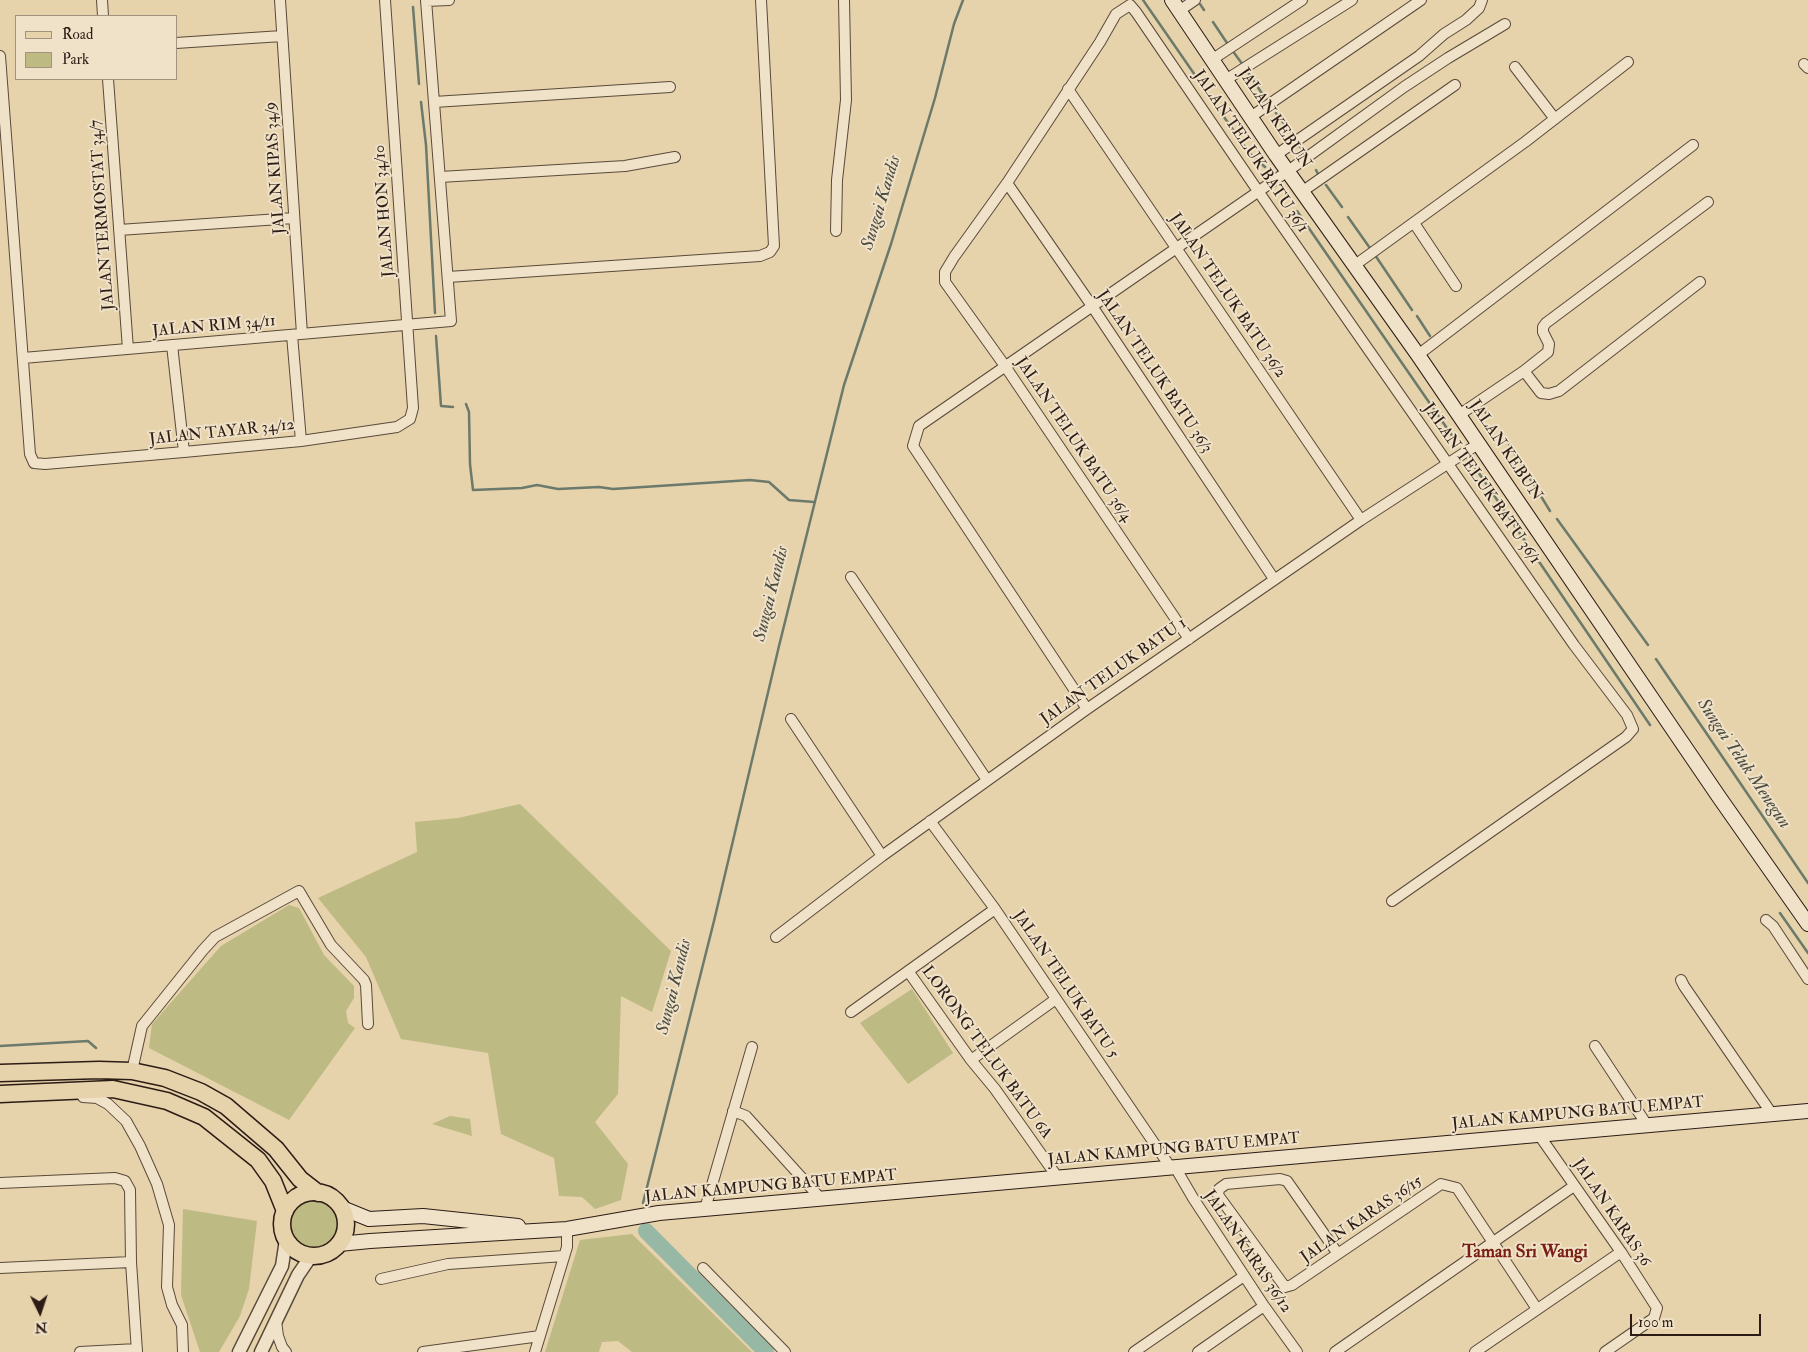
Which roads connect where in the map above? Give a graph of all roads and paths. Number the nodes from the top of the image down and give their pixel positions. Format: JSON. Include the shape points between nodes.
{"nodes":[{"id":1,"x":102,"y":0,"type":"edge"},
{"id":2,"x":280,"y":0,"type":"edge"},
{"id":3,"x":385,"y":0,"type":"edge"},
{"id":4,"x":449,"y":0,"type":"edge"},
{"id":5,"x":761,"y":0,"type":"edge"},
{"id":6,"x":844,"y":0,"type":"edge"},
{"id":7,"x":1195,"y":0,"type":"edge"},
{"id":8,"x":1302,"y":0,"type":"edge"},
{"id":9,"x":1352,"y":0,"type":"edge"},
{"id":10,"x":1421,"y":0,"type":"edge"},
{"id":11,"x":1482,"y":0,"type":"edge"},
{"id":12,"x":426,"y":1,"type":"edge"},
{"id":13,"x":1176,"y":5,"type":"edge"},
{"id":14,"x":103,"y":15,"type":"edge"},
{"id":15,"x":1505,"y":24,"type":"dead end"},
{"id":16,"x":282,"y":36,"type":"junction"},
{"id":17,"x":178,"y":43,"type":"edge"},
{"id":18,"x":0,"y":56,"type":"edge"},
{"id":19,"x":1213,"y":59,"type":"junction"},
{"id":20,"x":1628,"y":62,"type":"dead end"},
{"id":21,"x":1515,"y":67,"type":"dead end"},
{"id":22,"x":108,"y":80,"type":"edge"},
{"id":23,"x":1227,"y":80,"type":"junction"},
{"id":24,"x":1455,"y":85,"type":"dead end"},
{"id":25,"x":670,"y":87,"type":"dead end"},
{"id":26,"x":1068,"y":89,"type":"junction"},
{"id":27,"x":434,"y":102,"type":"junction"},
{"id":28,"x":1252,"y":116,"type":"junction"},
{"id":29,"x":2,"y":117,"type":"edge"},
{"id":30,"x":1555,"y":119,"type":"junction"},
{"id":31,"x":1693,"y":145,"type":"dead end"},
{"id":32,"x":1276,"y":154,"type":"junction"},
{"id":33,"x":675,"y":157,"type":"dead end"},
{"id":34,"x":1288,"y":171,"type":"junction"},
{"id":35,"x":440,"y":177,"type":"junction"},
{"id":36,"x":5,"y":178,"type":"edge"},
{"id":37,"x":1007,"y":183,"type":"junction"},
{"id":38,"x":1258,"y":191,"type":"junction"},
{"id":39,"x":1302,"y":191,"type":"junction"},
{"id":40,"x":1708,"y":202,"type":"dead end"},
{"id":41,"x":294,"y":218,"type":"junction"},
{"id":42,"x":1414,"y":223,"type":"junction"},
{"id":43,"x":119,"y":230,"type":"junction"},
{"id":44,"x":836,"y":231,"type":"dead end"},
{"id":45,"x":1177,"y":248,"type":"junction"},
{"id":46,"x":1355,"y":265,"type":"junction"},
{"id":47,"x":448,"y":277,"type":"junction"},
{"id":48,"x":1700,"y":282,"type":"dead end"},
{"id":49,"x":1456,"y":286,"type":"dead end"},
{"id":50,"x":1092,"y":306,"type":"junction"},
{"id":51,"x":407,"y":325,"type":"junction"},
{"id":52,"x":297,"y":334,"type":"junction"},
{"id":53,"x":172,"y":345,"type":"junction"},
{"id":54,"x":128,"y":349,"type":"junction"},
{"id":55,"x":1418,"y":355,"type":"junction"},
{"id":56,"x":23,"y":358,"type":"junction"},
{"id":57,"x":1005,"y":366,"type":"junction"},
{"id":58,"x":1524,"y":371,"type":"junction"},
{"id":59,"x":1460,"y":415,"type":"junction"},
{"id":60,"x":410,"y":419,"type":"joint"},
{"id":61,"x":301,"y":441,"type":"junction"},
{"id":62,"x":1478,"y":444,"type":"junction"},
{"id":63,"x":184,"y":452,"type":"junction"},
{"id":64,"x":1448,"y":463,"type":"junction"},
{"id":65,"x":1361,"y":520,"type":"junction"},
{"id":66,"x":851,"y":577,"type":"dead end"},
{"id":67,"x":1274,"y":579,"type":"junction"},
{"id":68,"x":1189,"y":639,"type":"junction"},
{"id":69,"x":1087,"y":709,"type":"junction"},
{"id":70,"x":791,"y":719,"type":"dead end"},
{"id":71,"x":987,"y":780,"type":"junction"},
{"id":72,"x":930,"y":821,"type":"junction"},
{"id":73,"x":882,"y":856,"type":"junction"},
{"id":74,"x":1392,"y":901,"type":"dead end"},
{"id":75,"x":995,"y":909,"type":"junction"},
{"id":76,"x":1766,"y":920,"type":"dead end"},
{"id":77,"x":1808,"y":924,"type":"edge"},
{"id":78,"x":776,"y":937,"type":"dead end"},
{"id":79,"x":908,"y":971,"type":"junction"},
{"id":80,"x":1808,"y":979,"type":"edge"},
{"id":81,"x":1682,"y":980,"type":"dead end"},
{"id":82,"x":1056,"y":999,"type":"junction"},
{"id":83,"x":851,"y":1012,"type":"dead end"},
{"id":84,"x":368,"y":1024,"type":"dead end"},
{"id":85,"x":1595,"y":1046,"type":"dead end"},
{"id":86,"x":752,"y":1047,"type":"dead end"},
{"id":87,"x":971,"y":1060,"type":"junction"},
{"id":88,"x":132,"y":1071,"type":"junction"},
{"id":89,"x":0,"y":1073,"type":"edge"},
{"id":90,"x":28,"y":1093,"type":"junction"},
{"id":91,"x":0,"y":1094,"type":"edge"},
{"id":92,"x":733,"y":1111,"type":"junction"},
{"id":93,"x":1808,"y":1111,"type":"edge"},
{"id":94,"x":1772,"y":1114,"type":"junction"},
{"id":95,"x":1647,"y":1125,"type":"junction"},
{"id":96,"x":1539,"y":1135,"type":"junction"},
{"id":97,"x":1173,"y":1168,"type":"junction"},
{"id":98,"x":1058,"y":1178,"type":"junction"},
{"id":99,"x":0,"y":1183,"type":"edge"},
{"id":100,"x":1574,"y":1186,"type":"junction"},
{"id":101,"x":318,"y":1193,"type":"junction"},
{"id":102,"x":821,"y":1199,"type":"junction"},
{"id":103,"x":342,"y":1208,"type":"junction"},
{"id":104,"x":705,"y":1209,"type":"junction"},
{"id":105,"x":285,"y":1211,"type":"junction"},
{"id":106,"x":567,"y":1229,"type":"junction"},
{"id":107,"x":545,"y":1231,"type":"junction"},
{"id":108,"x":286,"y":1240,"type":"junction"},
{"id":109,"x":1493,"y":1242,"type":"junction"},
{"id":110,"x":339,"y":1244,"type":"junction"},
{"id":111,"x":1621,"y":1252,"type":"junction"},
{"id":112,"x":1338,"y":1254,"type":"junction"},
{"id":113,"x":311,"y":1256,"type":"junction"},
{"id":114,"x":564,"y":1256,"type":"junction"},
{"id":115,"x":131,"y":1262,"type":"junction"},
{"id":116,"x":0,"y":1268,"type":"edge"},
{"id":117,"x":703,"y":1268,"type":"dead end"},
{"id":118,"x":1244,"y":1276,"type":"junction"},
{"id":119,"x":381,"y":1279,"type":"dead end"},
{"id":120,"x":1264,"y":1306,"type":"junction"},
{"id":121,"x":1537,"y":1309,"type":"junction"},
{"id":122,"x":276,"y":1321,"type":"junction"},
{"id":123,"x":540,"y":1336,"type":"junction"},
{"id":124,"x":1347,"y":1349,"type":"edge"},
{"id":125,"x":137,"y":1351,"type":"edge"},
{"id":126,"x":80,"y":1352,"type":"edge"},
{"id":127,"x":183,"y":1352,"type":"edge"},
{"id":128,"x":239,"y":1352,"type":"edge"},
{"id":129,"x":261,"y":1352,"type":"edge"},
{"id":130,"x":286,"y":1352,"type":"edge"},
{"id":131,"x":423,"y":1352,"type":"edge"},
{"id":132,"x":535,"y":1352,"type":"edge"},
{"id":133,"x":785,"y":1352,"type":"edge"},
{"id":134,"x":1134,"y":1352,"type":"edge"},
{"id":135,"x":1198,"y":1352,"type":"edge"},
{"id":136,"x":1297,"y":1352,"type":"edge"},
{"id":137,"x":1335,"y":1352,"type":"edge"},
{"id":138,"x":1475,"y":1352,"type":"edge"},
{"id":139,"x":1605,"y":1352,"type":"edge"}],
"edges":[{"from":1,"to":14,"type":"street"},
{"from":2,"to":16,"type":"street","name":"JALAN KIPAS 34/9"},
{"from":3,"to":51,"type":"street","name":"JALAN HON 34/10"},
{"from":4,"to":12,"type":"street"},
{"from":5,"to":47,"type":"street","via":[[774,246],[770,252],[760,256]]},
{"from":6,"to":44,"type":"street","via":[[846,100],[837,180]]},
{"from":7,"to":13,"type":"street"},
{"from":8,"to":19,"type":"street"},
{"from":9,"to":23,"type":"street"},
{"from":10,"to":28,"type":"street"},
{"from":11,"to":32,"type":"street","via":[[1479,8],[1466,20],[1419,56]]},
{"from":12,"to":27,"type":"street"},
{"from":13,"to":19,"type":"main road","name":"JALAN KEBUN"},
{"from":15,"to":34,"type":"street","via":[[1412,82]]},
{"from":16,"to":17,"type":"street"},
{"from":16,"to":41,"type":"street","name":"JALAN KIPAS 34/9"},
{"from":18,"to":29,"type":"street"},
{"from":19,"to":23,"type":"main road","name":"JALAN KEBUN"},
{"from":20,"to":30,"type":"street"},
{"from":21,"to":30,"type":"street"},
{"from":22,"to":43,"type":"street","name":"JALAN TERMOSTAT 34/7"},
{"from":23,"to":28,"type":"main road","name":"JALAN KEBUN"},
{"from":24,"to":39,"type":"street"},
{"from":25,"to":27,"type":"street"},
{"from":26,"to":37,"type":"street"},
{"from":26,"to":38,"type":"street","name":"JALAN TELUK BATU 36/1","via":[[1116,14],[1130,5]]},
{"from":26,"to":45,"type":"street","name":"JALAN TELUK BATU 36/2"},
{"from":27,"to":35,"type":"street"},
{"from":28,"to":32,"type":"main road","name":"JALAN KEBUN"},
{"from":29,"to":36,"type":"street"},
{"from":30,"to":42,"type":"street"},
{"from":31,"to":55,"type":"street"},
{"from":32,"to":34,"type":"main road","name":"JALAN KEBUN"},
{"from":33,"to":35,"type":"street","via":[[625,166]]},
{"from":34,"to":38,"type":"street"},
{"from":34,"to":39,"type":"main road","name":"JALAN KEBUN"},
{"from":35,"to":47,"type":"street"},
{"from":36,"to":56,"type":"street"},
{"from":37,"to":50,"type":"street","name":"JALAN TELUK BATU 36/3"},
{"from":37,"to":57,"type":"street","name":"JALAN TELUK BATU 36/4","via":[[945,272],[945,282]]},
{"from":38,"to":45,"type":"street"},
{"from":38,"to":64,"type":"street","name":"JALAN TELUK BATU 36/1"},
{"from":39,"to":46,"type":"main road","name":"JALAN KEBUN"},
{"from":40,"to":58,"type":"street","via":[[1546,323],[1543,332],[1549,344],[1548,352]]},
{"from":41,"to":43,"type":"street"},
{"from":41,"to":52,"type":"street","name":"JALAN KIPAS 34/9"},
{"from":42,"to":46,"type":"street"},
{"from":42,"to":49,"type":"street"},
{"from":43,"to":54,"type":"street","name":"JALAN TERMOSTAT 34/7"},
{"from":45,"to":50,"type":"street"},
{"from":45,"to":65,"type":"street","name":"JALAN TELUK BATU 36/2"},
{"from":46,"to":55,"type":"main road","name":"JALAN KEBUN"},
{"from":47,"to":51,"type":"street","name":"JALAN RIM 34/11","via":[[451,321]]},
{"from":48,"to":58,"type":"street","via":[[1559,391],[1541,393]]},
{"from":50,"to":57,"type":"street"},
{"from":50,"to":67,"type":"street","name":"JALAN TELUK BATU 36/3"},
{"from":51,"to":52,"type":"street","name":"JALAN RIM 34/11"},
{"from":51,"to":60,"type":"street","name":"JALAN HON 34/10","via":[[413,408]]},
{"from":52,"to":53,"type":"street","name":"JALAN RIM 34/11"},
{"from":52,"to":61,"type":"street","name":"JALAN KIPAS 34/9"},
{"from":53,"to":54,"type":"street","name":"JALAN RIM 34/11"},
{"from":53,"to":63,"type":"street"},
{"from":54,"to":56,"type":"street","name":"JALAN RIM 34/11"},
{"from":55,"to":59,"type":"main road","name":"JALAN KEBUN"},
{"from":56,"to":63,"type":"street","name":"JALAN TAYAR 34/12","via":[[30,454],[34,463]]},
{"from":57,"to":68,"type":"street","name":"JALAN TELUK BATU 36/4"},
{"from":57,"to":69,"type":"street","via":[[919,426],[913,446]]},
{"from":58,"to":59,"type":"street"},
{"from":59,"to":62,"type":"main road","name":"JALAN KEBUN"},
{"from":60,"to":61,"type":"street","name":"JALAN TAYAR 34/12","via":[[397,427]]},
{"from":61,"to":63,"type":"street","name":"JALAN TAYAR 34/12"},
{"from":62,"to":64,"type":"street","name":"JALAN TELUK BATU 1"},
{"from":62,"to":77,"type":"main road","name":"JALAN KEBUN"},
{"from":64,"to":65,"type":"street","name":"JALAN TELUK BATU 1"},
{"from":64,"to":74,"type":"street","name":"JALAN TELUK BATU 36/1","via":[[1574,645],[1627,715],[1633,729]]},
{"from":65,"to":67,"type":"street","name":"JALAN TELUK BATU 1"},
{"from":66,"to":71,"type":"street"},
{"from":67,"to":68,"type":"street","name":"JALAN TELUK BATU 1"},
{"from":68,"to":69,"type":"street","name":"JALAN TELUK BATU 1"},
{"from":69,"to":71,"type":"street","name":"JALAN TELUK BATU 1"},
{"from":70,"to":73,"type":"street"},
{"from":71,"to":72,"type":"street","name":"JALAN TELUK BATU 1"},
{"from":72,"to":73,"type":"street","name":"JALAN TELUK BATU 1"},
{"from":72,"to":75,"type":"street","name":"JALAN TELUK BATU 5"},
{"from":73,"to":78,"type":"street","name":"JALAN TELUK BATU 1"},
{"from":75,"to":79,"type":"street"},
{"from":75,"to":82,"type":"street","name":"JALAN TELUK BATU 5"},
{"from":76,"to":80,"type":"street"},
{"from":79,"to":83,"type":"street"},
{"from":79,"to":87,"type":"street","name":"LORONG TELUK BATU 6A"},
{"from":81,"to":94,"type":"street"},
{"from":82,"to":87,"type":"street"},
{"from":82,"to":97,"type":"street","name":"JALAN TELUK BATU 5"},
{"from":84,"to":88,"type":"street","via":[[364,980],[332,945],[299,891],[215,937],[142,1026]]},
{"from":85,"to":95,"type":"street"},
{"from":86,"to":92,"type":"street"},
{"from":87,"to":98,"type":"street","name":"LORONG TELUK BATU 6A"},
{"from":88,"to":89,"type":"main road"},
{"from":88,"to":101,"type":"main road","via":[[165,1078],[226,1106],[276,1149],[300,1179]]},
{"from":90,"to":91,"type":"main road"},
{"from":90,"to":105,"type":"main road","via":[[113,1088],[167,1101],[204,1117],[258,1160],[273,1182]]},
{"from":90,"to":127,"type":"street","via":[[97,1098],[126,1121],[157,1184],[169,1225],[167,1287],[182,1326]]},
{"from":92,"to":102,"type":"street","via":[[746,1116]]},
{"from":92,"to":104,"type":"street"},
{"from":93,"to":94,"type":"main road","name":"JALAN KAMPUNG BATU EMPAT"},
{"from":94,"to":95,"type":"main road","name":"JALAN KAMPUNG BATU EMPAT"},
{"from":95,"to":96,"type":"main road","name":"JALAN KAMPUNG BATU EMPAT"},
{"from":96,"to":97,"type":"main road","name":"JALAN KAMPUNG BATU EMPAT"},
{"from":96,"to":100,"type":"street","name":"JALAN KARAS 36"},
{"from":97,"to":98,"type":"main road","name":"JALAN KAMPUNG BATU EMPAT"},
{"from":97,"to":118,"type":"street","name":"JALAN KARAS 36/12"},
{"from":98,"to":102,"type":"main road","name":"JALAN KAMPUNG BATU EMPAT"},
{"from":99,"to":115,"type":"street","via":[[115,1178],[125,1181],[130,1190]]},
{"from":100,"to":109,"type":"street"},
{"from":100,"to":111,"type":"street","name":"JALAN KARAS 36"},
{"from":101,"to":103,"type":"main road","via":[[328,1195]]},
{"from":101,"to":105,"type":"main road","via":[[300,1196]]},
{"from":102,"to":104,"type":"main road","name":"JALAN KAMPUNG BATU EMPAT"},
{"from":103,"to":107,"type":"main road","name":"JALAN KAMPUNG BATU EMPAT","via":[[369,1219],[423,1216]]},
{"from":103,"to":110,"type":"main road","via":[[346,1227]]},
{"from":104,"to":106,"type":"main road","name":"JALAN KAMPUNG BATU EMPAT"},
{"from":105,"to":108,"type":"main road","via":[[282,1222]]},
{"from":106,"to":107,"type":"main road","name":"JALAN KAMPUNG BATU EMPAT"},
{"from":106,"to":114,"type":"street"},
{"from":107,"to":110,"type":"main road","name":"JALAN KAMPUNG BATU EMPAT"},
{"from":108,"to":113,"type":"main road","via":[[295,1249]]},
{"from":108,"to":128,"type":"street","via":[[282,1266]]},
{"from":109,"to":112,"type":"street","name":"JALAN KARAS 36/15","via":[[1457,1188],[1441,1184]]},
{"from":109,"to":121,"type":"street"},
{"from":109,"to":124,"type":"street"},
{"from":110,"to":113,"type":"main road","via":[[324,1254]]},
{"from":111,"to":121,"type":"street"},
{"from":111,"to":139,"type":"street","name":"JALAN KARAS 36","via":[[1657,1308],[1654,1318]]},
{"from":112,"to":112,"type":"street","name":"JALAN KARAS 36/15","via":[[1287,1181],[1226,1184],[1219,1189],[1218,1195],[1285,1287]]},
{"from":113,"to":122,"type":"street"},
{"from":114,"to":119,"type":"street","via":[[448,1264]]},
{"from":114,"to":123,"type":"street"},
{"from":115,"to":116,"type":"street"},
{"from":115,"to":125,"type":"street"},
{"from":117,"to":133,"type":"street"},
{"from":118,"to":120,"type":"street","name":"JALAN KARAS 36/12"},
{"from":118,"to":134,"type":"street"},
{"from":120,"to":135,"type":"street"},
{"from":120,"to":136,"type":"street","name":"JALAN KARAS 36/12"},
{"from":121,"to":138,"type":"street"},
{"from":122,"to":129,"type":"street"},
{"from":122,"to":130,"type":"street","via":[[278,1336]]},
{"from":123,"to":131,"type":"street"},
{"from":123,"to":132,"type":"street"},
{"from":124,"to":137,"type":"street"},
{"from":125,"to":126,"type":"street"}]}
